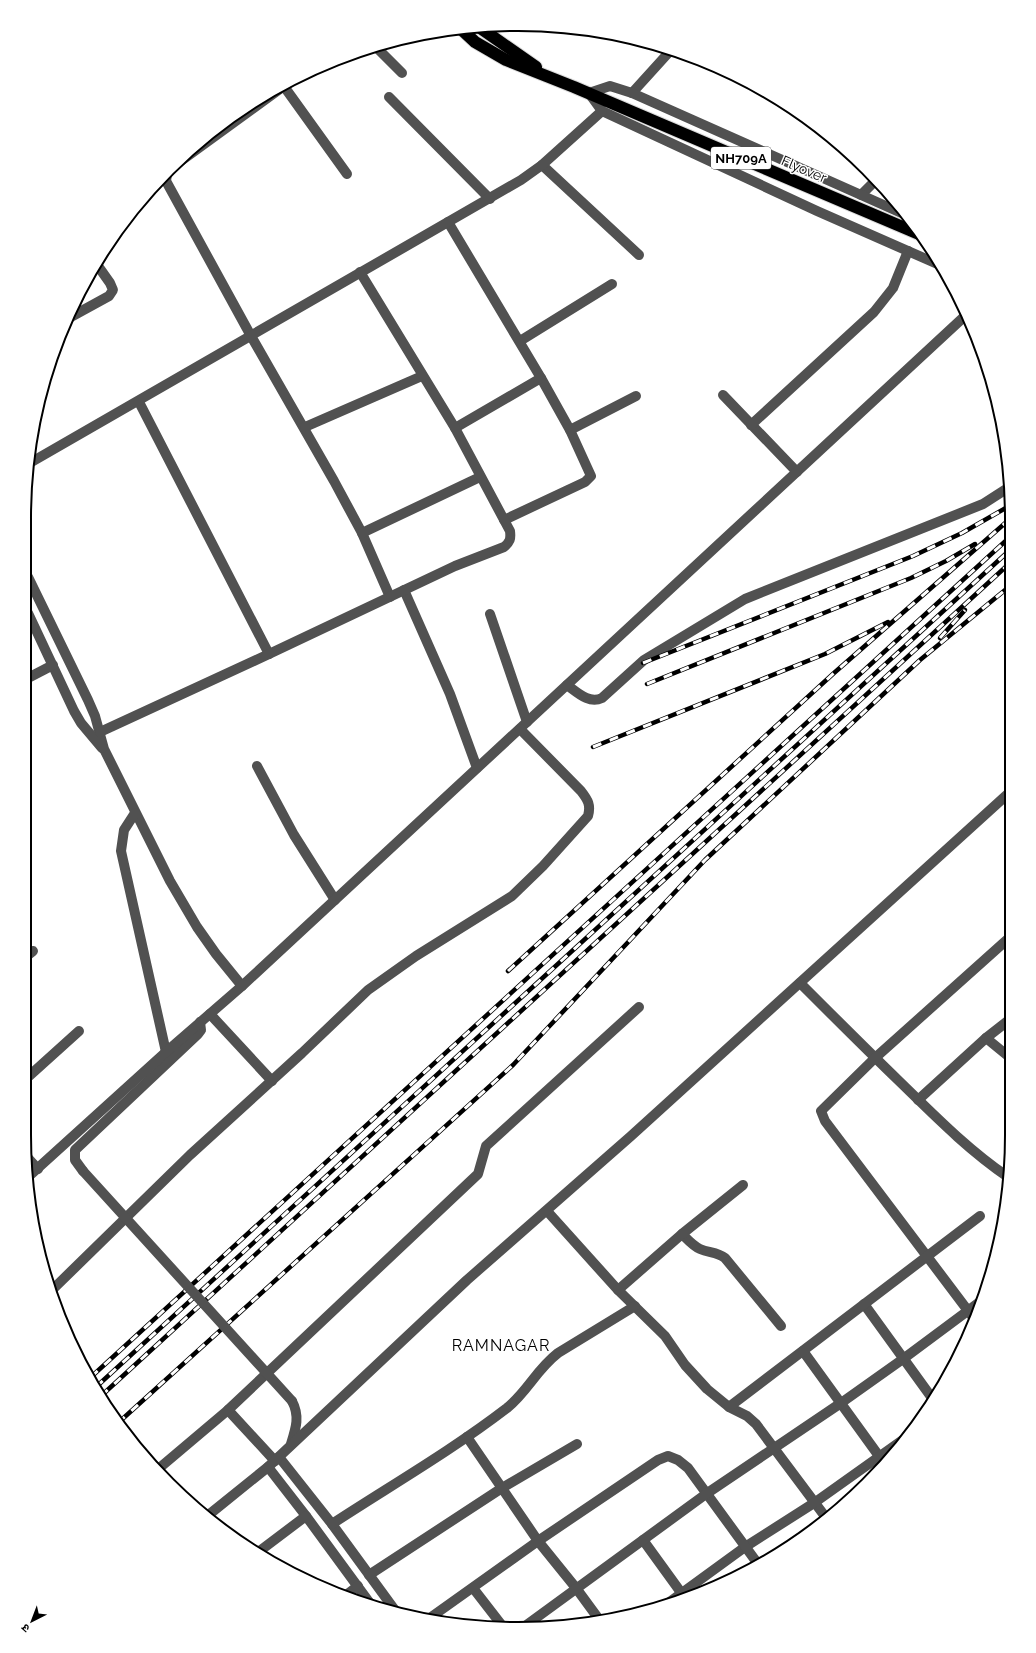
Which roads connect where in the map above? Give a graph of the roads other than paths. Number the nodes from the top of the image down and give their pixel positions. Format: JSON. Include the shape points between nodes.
{"nodes":[{"id":1,"x":486,"y":32,"type":"edge"},
{"id":2,"x":466,"y":34,"type":"edge"},
{"id":3,"x":380,"y":51,"type":"edge"},
{"id":4,"x":667,"y":55,"type":"edge"},
{"id":5,"x":402,"y":73,"type":"dead end"},
{"id":6,"x":549,"y":76,"type":"junction"},
{"id":7,"x":286,"y":90,"type":"edge"},
{"id":8,"x":589,"y":93,"type":"junction"},
{"id":9,"x":632,"y":93,"type":"junction"},
{"id":10,"x":389,"y":96,"type":"dead end"},
{"id":11,"x":603,"y":105,"type":"junction"},
{"id":12,"x":542,"y":165,"type":"junction"},
{"id":13,"x":347,"y":174,"type":"dead end"},
{"id":14,"x":166,"y":182,"type":"edge"},
{"id":15,"x":872,"y":184,"type":"edge"},
{"id":16,"x":862,"y":195,"type":"junction"},
{"id":17,"x":490,"y":199,"type":"junction"},
{"id":18,"x":895,"y":211,"type":"edge"},
{"id":19,"x":448,"y":222,"type":"junction"},
{"id":20,"x":910,"y":231,"type":"edge"},
{"id":21,"x":908,"y":251,"type":"junction"},
{"id":22,"x":639,"y":255,"type":"dead end"},
{"id":23,"x":932,"y":262,"type":"edge"},
{"id":24,"x":100,"y":268,"type":"edge"},
{"id":25,"x":360,"y":272,"type":"junction"},
{"id":26,"x":612,"y":284,"type":"dead end"},
{"id":27,"x":76,"y":314,"type":"edge"},
{"id":28,"x":962,"y":319,"type":"edge"},
{"id":29,"x":251,"y":336,"type":"junction"},
{"id":30,"x":520,"y":341,"type":"junction"},
{"id":31,"x":422,"y":376,"type":"junction"},
{"id":32,"x":541,"y":378,"type":"junction"},
{"id":33,"x":723,"y":395,"type":"dead end"},
{"id":34,"x":636,"y":396,"type":"dead end"},
{"id":35,"x":139,"y":402,"type":"junction"},
{"id":36,"x":751,"y":425,"type":"junction"},
{"id":37,"x":305,"y":427,"type":"junction"},
{"id":38,"x":455,"y":428,"type":"junction"},
{"id":39,"x":570,"y":430,"type":"junction"},
{"id":40,"x":34,"y":460,"type":"edge"},
{"id":41,"x":797,"y":472,"type":"junction"},
{"id":42,"x":480,"y":477,"type":"junction"},
{"id":43,"x":1004,"y":490,"type":"edge"},
{"id":44,"x":504,"y":520,"type":"junction"},
{"id":45,"x":362,"y":534,"type":"junction"},
{"id":46,"x":31,"y":583,"type":"edge"},
{"id":47,"x":404,"y":590,"type":"junction"},
{"id":48,"x":390,"y":597,"type":"junction"},
{"id":49,"x":43,"y":608,"type":"junction"},
{"id":50,"x":490,"y":614,"type":"dead end"},
{"id":51,"x":31,"y":616,"type":"edge"},
{"id":52,"x":31,"y":621,"type":"edge"},
{"id":53,"x":269,"y":654,"type":"junction"},
{"id":54,"x":52,"y":665,"type":"junction"},
{"id":55,"x":31,"y":676,"type":"edge"},
{"id":56,"x":567,"y":685,"type":"junction"},
{"id":57,"x":524,"y":725,"type":"junction"},
{"id":58,"x":100,"y":732,"type":"junction"},
{"id":59,"x":104,"y":749,"type":"junction"},
{"id":60,"x":257,"y":766,"type":"dead end"},
{"id":61,"x":477,"y":768,"type":"junction"},
{"id":62,"x":1005,"y":797,"type":"edge"},
{"id":63,"x":135,"y":813,"type":"junction"},
{"id":64,"x":335,"y":900,"type":"junction"},
{"id":65,"x":1005,"y":942,"type":"edge"},
{"id":66,"x":800,"y":983,"type":"junction"},
{"id":67,"x":242,"y":986,"type":"junction"},
{"id":68,"x":639,"y":1007,"type":"dead end"},
{"id":69,"x":210,"y":1014,"type":"junction"},
{"id":70,"x":200,"y":1022,"type":"junction"},
{"id":71,"x":1005,"y":1023,"type":"edge"},
{"id":72,"x":78,"y":1030,"type":"dead end"},
{"id":73,"x":986,"y":1038,"type":"junction"},
{"id":74,"x":166,"y":1052,"type":"junction"},
{"id":75,"x":1005,"y":1054,"type":"edge"},
{"id":76,"x":875,"y":1058,"type":"junction"},
{"id":77,"x":31,"y":1074,"type":"edge"},
{"id":78,"x":272,"y":1081,"type":"junction"},
{"id":79,"x":918,"y":1100,"type":"junction"},
{"id":80,"x":32,"y":1162,"type":"edge"},
{"id":81,"x":38,"y":1169,"type":"junction"},
{"id":82,"x":33,"y":1173,"type":"edge"},
{"id":83,"x":1003,"y":1174,"type":"edge"},
{"id":84,"x":743,"y":1185,"type":"dead end"},
{"id":85,"x":547,"y":1211,"type":"junction"},
{"id":86,"x":980,"y":1216,"type":"dead end"},
{"id":87,"x":682,"y":1234,"type":"junction"},
{"id":88,"x":928,"y":1256,"type":"junction"},
{"id":89,"x":55,"y":1287,"type":"edge"},
{"id":90,"x":618,"y":1290,"type":"junction"},
{"id":91,"x":864,"y":1304,"type":"junction"},
{"id":92,"x":635,"y":1306,"type":"junction"},
{"id":93,"x":974,"y":1306,"type":"edge"},
{"id":94,"x":968,"y":1310,"type":"junction"},
{"id":95,"x":971,"y":1314,"type":"edge"},
{"id":96,"x":781,"y":1326,"type":"dead end"},
{"id":97,"x":803,"y":1351,"type":"junction"},
{"id":98,"x":903,"y":1359,"type":"junction"},
{"id":99,"x":930,"y":1395,"type":"edge"},
{"id":100,"x":841,"y":1403,"type":"junction"},
{"id":101,"x":729,"y":1407,"type":"junction"},
{"id":102,"x":228,"y":1410,"type":"junction"},
{"id":103,"x":467,"y":1437,"type":"junction"},
{"id":104,"x":577,"y":1444,"type":"dead end"},
{"id":105,"x":290,"y":1446,"type":"junction"},
{"id":106,"x":773,"y":1448,"type":"junction"},
{"id":107,"x":881,"y":1459,"type":"edge"},
{"id":108,"x":274,"y":1461,"type":"junction"},
{"id":109,"x":878,"y":1463,"type":"edge"},
{"id":110,"x":162,"y":1466,"type":"edge"},
{"id":111,"x":502,"y":1488,"type":"junction"},
{"id":112,"x":706,"y":1494,"type":"junction"},
{"id":113,"x":814,"y":1502,"type":"junction"},
{"id":114,"x":211,"y":1513,"type":"edge"},
{"id":115,"x":823,"y":1514,"type":"edge"},
{"id":116,"x":306,"y":1516,"type":"junction"},
{"id":117,"x":332,"y":1524,"type":"junction"},
{"id":118,"x":643,"y":1540,"type":"junction"},
{"id":119,"x":538,"y":1541,"type":"junction"},
{"id":120,"x":745,"y":1547,"type":"junction"},
{"id":121,"x":262,"y":1549,"type":"edge"},
{"id":122,"x":755,"y":1560,"type":"edge"},
{"id":123,"x":369,"y":1575,"type":"junction"},
{"id":124,"x":358,"y":1586,"type":"junction"},
{"id":125,"x":473,"y":1588,"type":"junction"},
{"id":126,"x":576,"y":1588,"type":"junction"},
{"id":127,"x":690,"y":1590,"type":"edge"},
{"id":128,"x":350,"y":1592,"type":"edge"},
{"id":129,"x":681,"y":1594,"type":"edge"},
{"id":130,"x":366,"y":1597,"type":"edge"},
{"id":131,"x":391,"y":1605,"type":"edge"},
{"id":132,"x":434,"y":1615,"type":"edge"},
{"id":133,"x":596,"y":1616,"type":"edge"},
{"id":134,"x":499,"y":1621,"type":"edge"},
{"id":135,"x":530,"y":1622,"type":"edge"}],
"edges":[{"from":1,"to":6,"type":"highway","number":"NH709A"},
{"from":2,"to":6,"type":"highway","number":"NH709A","via":[[475,42],[506,60]]},
{"from":3,"to":5,"type":"street"},
{"from":4,"to":9,"type":"street"},
{"from":6,"to":8,"type":"highway","number":"NH709A"},
{"from":7,"to":13,"type":"street"},
{"from":8,"to":9,"type":"street","via":[[610,86]]},
{"from":8,"to":11,"type":"highway","name":"Flyover","number":"NH709A"},
{"from":9,"to":16,"type":"street"},
{"from":10,"to":17,"type":"street"},
{"from":11,"to":12,"type":"street"},
{"from":11,"to":20,"type":"highway","name":"Flyover","number":"NH709A"},
{"from":11,"to":21,"type":"street","via":[[817,211]]},
{"from":12,"to":17,"type":"street"},
{"from":12,"to":22,"type":"street"},
{"from":14,"to":29,"type":"street"},
{"from":15,"to":16,"type":"street"},
{"from":16,"to":18,"type":"street"},
{"from":17,"to":19,"type":"street"},
{"from":19,"to":25,"type":"street"},
{"from":19,"to":30,"type":"street"},
{"from":21,"to":23,"type":"street"},
{"from":21,"to":36,"type":"street","via":[[893,288],[874,312]]},
{"from":24,"to":27,"type":"street","via":[[110,283],[112,290],[109,296]]},
{"from":25,"to":29,"type":"street"},
{"from":25,"to":31,"type":"street"},
{"from":26,"to":30,"type":"street"},
{"from":28,"to":41,"type":"street"},
{"from":29,"to":35,"type":"street"},
{"from":29,"to":37,"type":"street"},
{"from":30,"to":32,"type":"street"},
{"from":31,"to":37,"type":"street"},
{"from":31,"to":38,"type":"street"},
{"from":32,"to":38,"type":"street"},
{"from":32,"to":39,"type":"street"},
{"from":33,"to":36,"type":"street"},
{"from":34,"to":39,"type":"street"},
{"from":35,"to":40,"type":"street"},
{"from":35,"to":53,"type":"street"},
{"from":36,"to":41,"type":"street"},
{"from":37,"to":45,"type":"street"},
{"from":38,"to":42,"type":"street"},
{"from":39,"to":44,"type":"street","via":[[591,476],[585,482]]},
{"from":41,"to":56,"type":"street"},
{"from":42,"to":44,"type":"street"},
{"from":42,"to":45,"type":"street"},
{"from":43,"to":56,"type":"street","via":[[983,504],[746,600],[644,660],[602,698],[592,700]]},
{"from":44,"to":47,"type":"street","via":[[510,531],[510,543]]},
{"from":45,"to":48,"type":"street"},
{"from":46,"to":49,"type":"street"},
{"from":47,"to":48,"type":"street"},
{"from":47,"to":61,"type":"street","via":[[450,694]]},
{"from":48,"to":53,"type":"street"},
{"from":49,"to":51,"type":"street"},
{"from":49,"to":58,"type":"street","via":[[88,700]]},
{"from":50,"to":57,"type":"street"},
{"from":52,"to":54,"type":"street"},
{"from":53,"to":58,"type":"street"},
{"from":54,"to":55,"type":"street"},
{"from":54,"to":59,"type":"street","via":[[81,723]]},
{"from":56,"to":57,"type":"street"},
{"from":57,"to":61,"type":"street"},
{"from":57,"to":78,"type":"street","via":[[581,791],[588,801],[588,816],[512,896],[383,978]]},
{"from":58,"to":59,"type":"street"},
{"from":59,"to":63,"type":"street"},
{"from":60,"to":64,"type":"street","via":[[294,835]]},
{"from":61,"to":64,"type":"street"},
{"from":62,"to":66,"type":"street"},
{"from":63,"to":67,"type":"street","via":[[197,928]]},
{"from":63,"to":74,"type":"street","via":[[124,830],[121,851]]},
{"from":64,"to":67,"type":"street"},
{"from":65,"to":76,"type":"street"},
{"from":66,"to":76,"type":"street"},
{"from":66,"to":85,"type":"street"},
{"from":67,"to":69,"type":"street"},
{"from":68,"to":102,"type":"street","via":[[486,1146],[478,1174]]},
{"from":69,"to":70,"type":"street"},
{"from":69,"to":78,"type":"street"},
{"from":70,"to":74,"type":"street"},
{"from":70,"to":105,"type":"street","bridge":true,"via":[[201,1030],[198,1034],[75,1150],[76,1160],[83,1171],[292,1401],[296,1409],[297,1424]]},
{"from":71,"to":73,"type":"street"},
{"from":72,"to":77,"type":"street"},
{"from":73,"to":75,"type":"street"},
{"from":73,"to":79,"type":"street"},
{"from":74,"to":81,"type":"street"},
{"from":76,"to":79,"type":"street"},
{"from":76,"to":88,"type":"street","via":[[824,1107],[821,1111],[822,1116]]},
{"from":78,"to":89,"type":"street","via":[[190,1155]]},
{"from":79,"to":83,"type":"street","via":[[959,1139]]},
{"from":80,"to":81,"type":"street"},
{"from":81,"to":82,"type":"street"},
{"from":84,"to":87,"type":"street"},
{"from":85,"to":90,"type":"street"},
{"from":85,"to":105,"type":"street","via":[[467,1280]]},
{"from":86,"to":88,"type":"street"},
{"from":87,"to":90,"type":"street"},
{"from":87,"to":96,"type":"street","via":[[702,1250],[715,1252],[725,1258]]},
{"from":88,"to":91,"type":"street"},
{"from":88,"to":94,"type":"street"},
{"from":90,"to":92,"type":"street"},
{"from":91,"to":97,"type":"street"},
{"from":91,"to":98,"type":"street"},
{"from":92,"to":101,"type":"street","via":[[665,1336],[685,1365]]},
{"from":92,"to":103,"type":"street","via":[[548,1361],[521,1396]]},
{"from":93,"to":94,"type":"street"},
{"from":94,"to":95,"type":"street"},
{"from":94,"to":98,"type":"street"},
{"from":97,"to":100,"type":"street"},
{"from":97,"to":101,"type":"street"},
{"from":98,"to":99,"type":"street"},
{"from":98,"to":100,"type":"street"},
{"from":100,"to":106,"type":"street"},
{"from":100,"to":107,"type":"street"},
{"from":101,"to":106,"type":"street","via":[[756,1424]]},
{"from":102,"to":108,"type":"street"},
{"from":102,"to":110,"type":"street"},
{"from":103,"to":111,"type":"street"},
{"from":103,"to":117,"type":"street"},
{"from":104,"to":111,"type":"street"},
{"from":105,"to":108,"type":"street"},
{"from":106,"to":112,"type":"street"},
{"from":106,"to":113,"type":"street"},
{"from":108,"to":114,"type":"street"},
{"from":108,"to":116,"type":"street"},
{"from":108,"to":117,"type":"street"},
{"from":109,"to":113,"type":"street"},
{"from":111,"to":119,"type":"street"},
{"from":111,"to":123,"type":"street"},
{"from":112,"to":118,"type":"street"},
{"from":112,"to":119,"type":"street","via":[[688,1468],[668,1456],[658,1460]]},
{"from":112,"to":120,"type":"street"},
{"from":113,"to":115,"type":"street"},
{"from":113,"to":120,"type":"street"},
{"from":116,"to":121,"type":"street"},
{"from":116,"to":124,"type":"street"},
{"from":117,"to":123,"type":"street"},
{"from":118,"to":126,"type":"street"},
{"from":118,"to":129,"type":"street"},
{"from":119,"to":125,"type":"street"},
{"from":119,"to":126,"type":"street"},
{"from":120,"to":122,"type":"street"},
{"from":120,"to":127,"type":"street"},
{"from":123,"to":131,"type":"street"},
{"from":124,"to":128,"type":"street"},
{"from":124,"to":130,"type":"street"},
{"from":125,"to":132,"type":"street"},
{"from":125,"to":134,"type":"street"},
{"from":126,"to":133,"type":"street"},
{"from":126,"to":135,"type":"street"}]}
